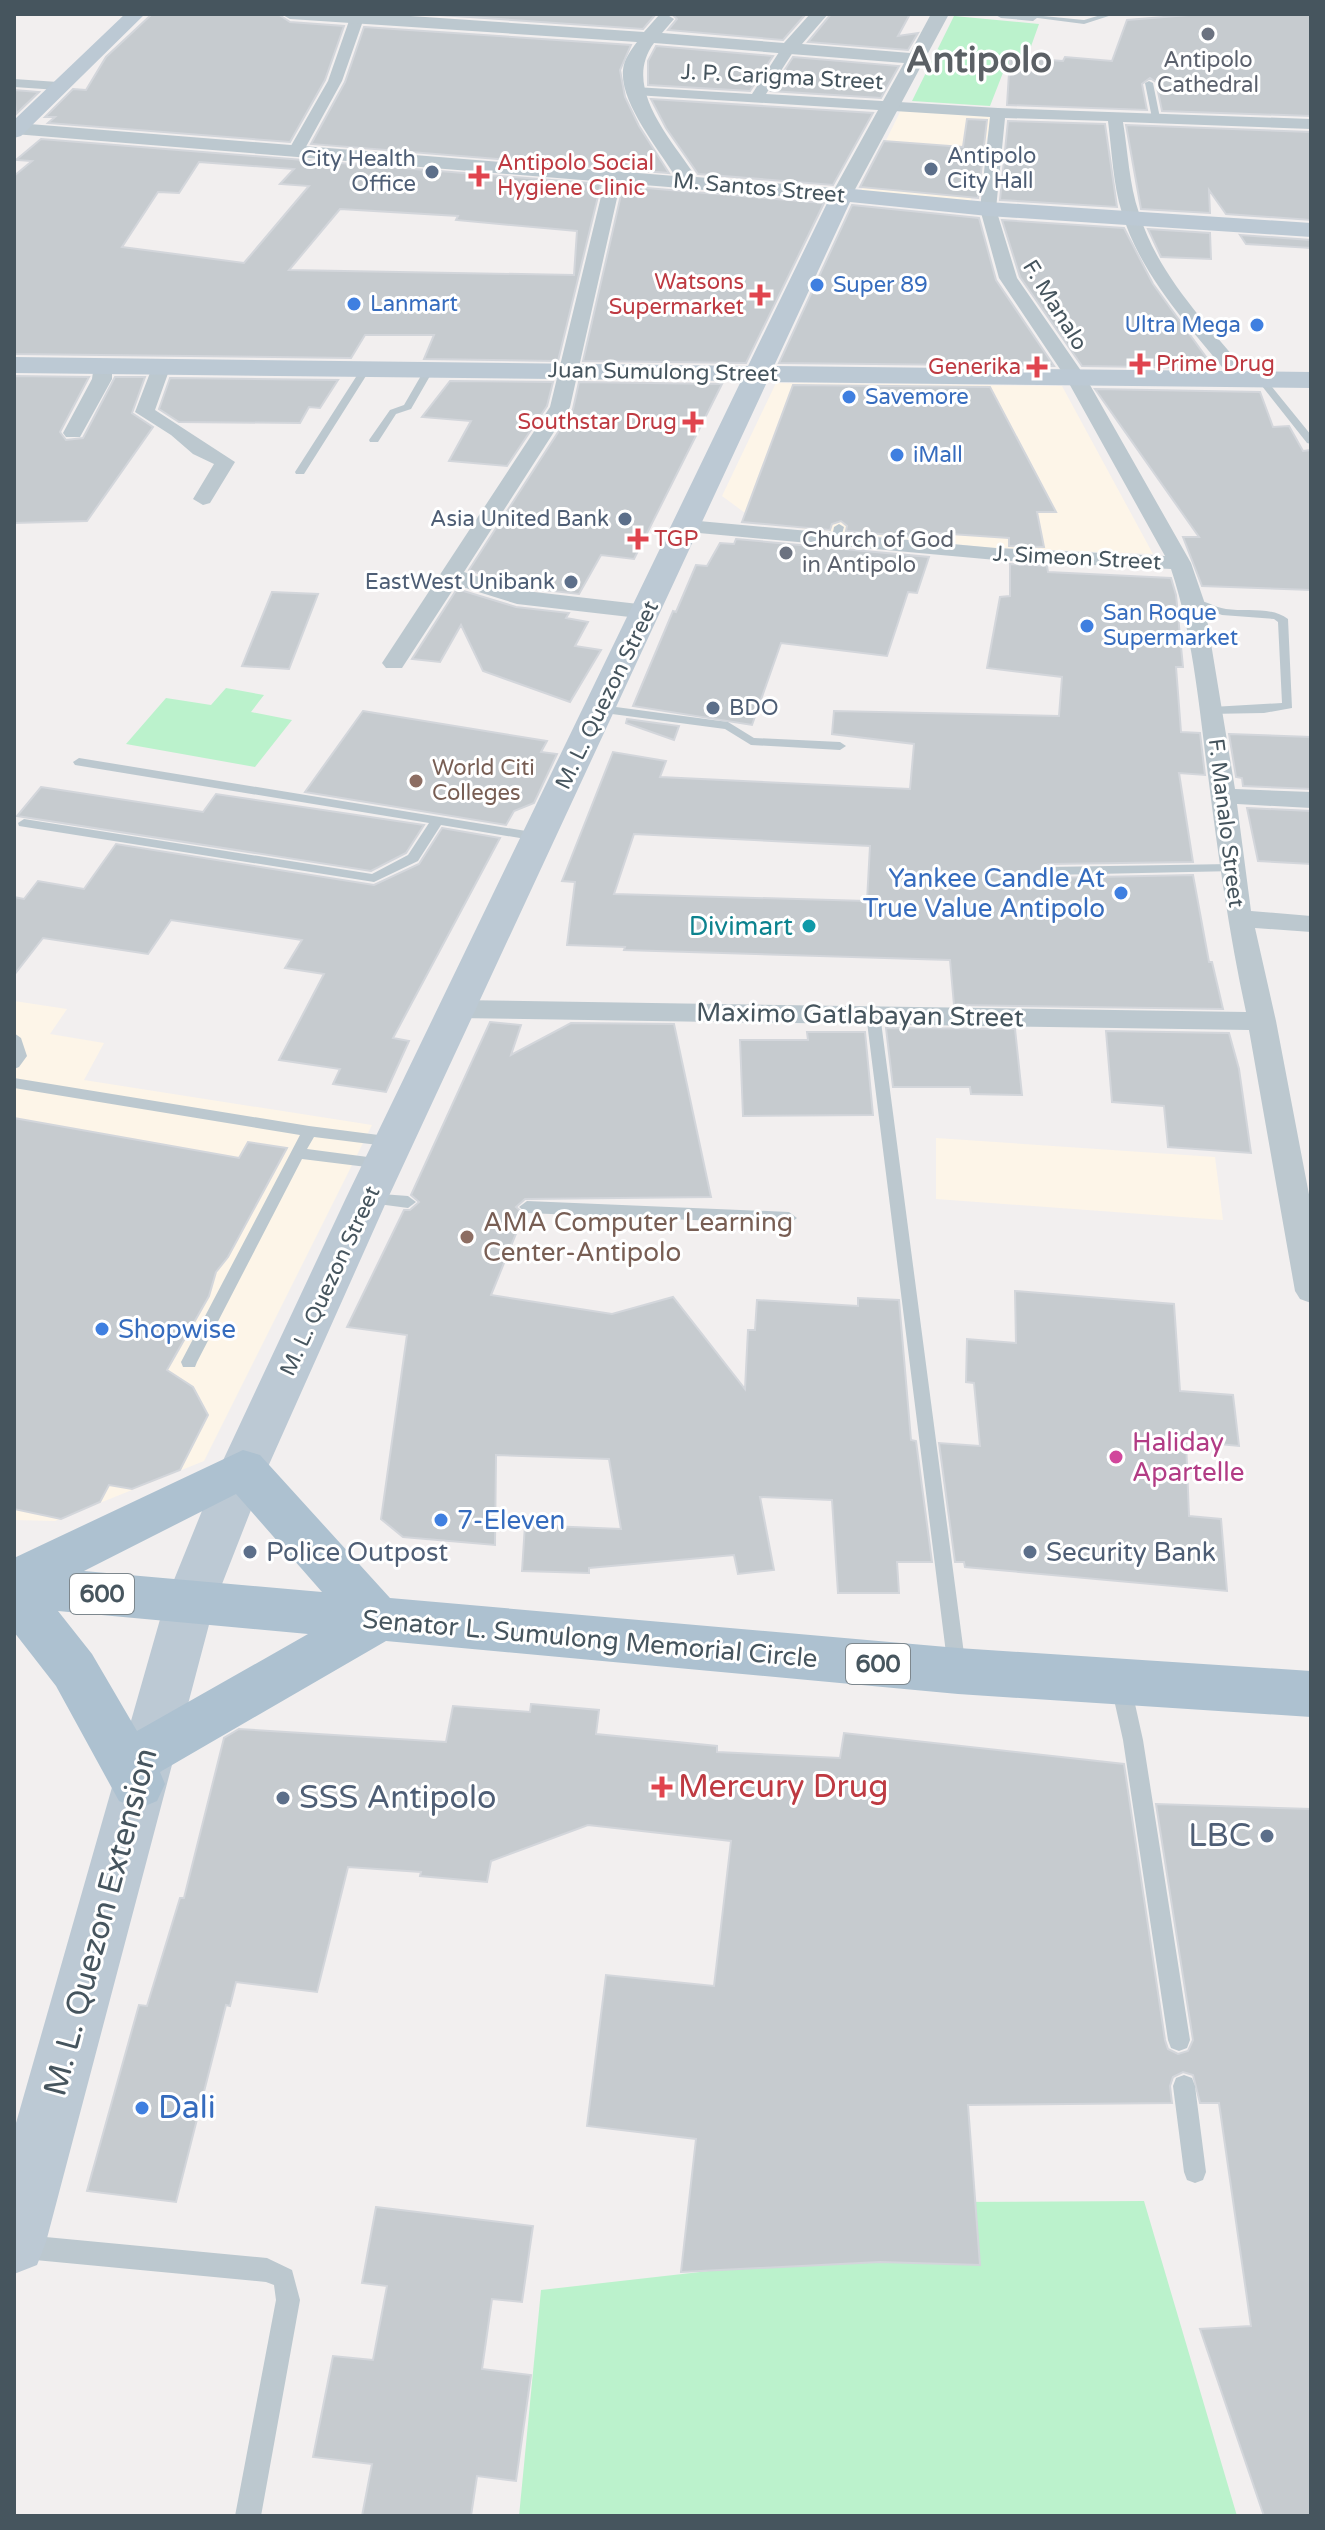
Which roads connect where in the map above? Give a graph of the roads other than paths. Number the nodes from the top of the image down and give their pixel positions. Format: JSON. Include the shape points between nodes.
{"nodes":[{"id":1,"x":136,"y":14,"type":"edge"},
{"id":2,"x":290,"y":14,"type":"edge"},
{"id":3,"x":670,"y":14,"type":"edge"},
{"id":4,"x":819,"y":14,"type":"edge"},
{"id":5,"x":940,"y":14,"type":"edge"},
{"id":6,"x":1001,"y":14,"type":"edge"},
{"id":7,"x":1112,"y":14,"type":"edge"},
{"id":8,"x":1034,"y":16,"type":"edge"},
{"id":9,"x":357,"y":18,"type":"junction"},
{"id":10,"x":649,"y":37,"type":"junction"},
{"id":11,"x":788,"y":49,"type":"junction"},
{"id":12,"x":917,"y":59,"type":"junction"},
{"id":13,"x":14,"y":83,"type":"edge"},
{"id":14,"x":1149,"y":83,"type":"dead end"},
{"id":15,"x":58,"y":86,"type":"junction"},
{"id":16,"x":635,"y":91,"type":"junction"},
{"id":17,"x":757,"y":97,"type":"junction"},
{"id":18,"x":892,"y":106,"type":"junction"},
{"id":19,"x":998,"y":113,"type":"junction"},
{"id":20,"x":1115,"y":117,"type":"junction"},
{"id":21,"x":1156,"y":118,"type":"junction"},
{"id":22,"x":1311,"y":124,"type":"edge"},
{"id":23,"x":15,"y":130,"type":"edge"},
{"id":24,"x":296,"y":151,"type":"junction"},
{"id":25,"x":614,"y":176,"type":"junction"},
{"id":26,"x":688,"y":181,"type":"junction"},
{"id":27,"x":842,"y":195,"type":"junction"},
{"id":28,"x":988,"y":209,"type":"junction"},
{"id":29,"x":1132,"y":219,"type":"junction"},
{"id":30,"x":1311,"y":230,"type":"edge"},
{"id":31,"x":14,"y":365,"type":"edge"},
{"id":32,"x":103,"y":365,"type":"junction"},
{"id":33,"x":162,"y":365,"type":"junction"},
{"id":34,"x":366,"y":368,"type":"junction"},
{"id":35,"x":429,"y":369,"type":"junction"},
{"id":36,"x":570,"y":370,"type":"junction"},
{"id":37,"x":758,"y":372,"type":"junction"},
{"id":38,"x":1076,"y":378,"type":"junction"},
{"id":39,"x":1251,"y":379,"type":"junction"},
{"id":40,"x":1311,"y":380,"type":"edge"},
{"id":41,"x":73,"y":433,"type":"dead end"},
{"id":42,"x":374,"y":440,"type":"dead end"},
{"id":43,"x":1311,"y":441,"type":"edge"},
{"id":44,"x":300,"y":472,"type":"dead end"},
{"id":45,"x":203,"y":499,"type":"dead end"},
{"id":46,"x":688,"y":526,"type":"junction"},
{"id":47,"x":1180,"y":563,"type":"junction"},
{"id":48,"x":451,"y":575,"type":"junction"},
{"id":49,"x":1193,"y":601,"type":"junction"},
{"id":50,"x":647,"y":612,"type":"junction"},
{"id":51,"x":394,"y":663,"type":"dead end"},
{"id":52,"x":601,"y":709,"type":"junction"},
{"id":53,"x":1212,"y":711,"type":"junction"},
{"id":54,"x":840,"y":746,"type":"dead end"},
{"id":55,"x":79,"y":762,"type":"dead end"},
{"id":56,"x":1223,"y":796,"type":"junction"},
{"id":57,"x":1311,"y":800,"type":"edge"},
{"id":58,"x":436,"y":822,"type":"junction"},
{"id":59,"x":24,"y":823,"type":"dead end"},
{"id":60,"x":538,"y":837,"type":"junction"},
{"id":61,"x":1231,"y":868,"type":"junction"},
{"id":62,"x":1048,"y":871,"type":"dead end"},
{"id":63,"x":1239,"y":918,"type":"junction"},
{"id":64,"x":1311,"y":924,"type":"edge"},
{"id":65,"x":457,"y":1009,"type":"junction"},
{"id":66,"x":873,"y":1014,"type":"junction"},
{"id":67,"x":1262,"y":1021,"type":"junction"},
{"id":68,"x":14,"y":1038,"type":"edge"},
{"id":69,"x":14,"y":1064,"type":"edge"},
{"id":70,"x":14,"y":1083,"type":"edge"},
{"id":71,"x":309,"y":1131,"type":"junction"},
{"id":72,"x":298,"y":1153,"type":"junction"},
{"id":73,"x":388,"y":1176,"type":"junction"},
{"id":74,"x":527,"y":1207,"type":"dead end"},
{"id":75,"x":789,"y":1218,"type":"dead end"},
{"id":76,"x":1311,"y":1291,"type":"edge"},
{"id":77,"x":189,"y":1362,"type":"dead end"},
{"id":78,"x":243,"y":1469,"type":"junction"},
{"id":79,"x":14,"y":1584,"type":"edge"},
{"id":80,"x":14,"y":1594,"type":"edge"},
{"id":81,"x":190,"y":1602,"type":"junction"},
{"id":82,"x":378,"y":1620,"type":"junction"},
{"id":83,"x":958,"y":1671,"type":"junction"},
{"id":84,"x":1120,"y":1680,"type":"junction"},
{"id":85,"x":1311,"y":1694,"type":"edge"},
{"id":86,"x":143,"y":1769,"type":"junction"},
{"id":87,"x":1179,"y":2040,"type":"dead end"},
{"id":88,"x":1184,"y":2086,"type":"dead end"},
{"id":89,"x":1195,"y":2172,"type":"dead end"},
{"id":90,"x":14,"y":2244,"type":"edge"},
{"id":91,"x":248,"y":2516,"type":"edge"}],
"edges":[{"from":1,"to":15,"type":"main road"},
{"from":2,"to":9,"type":"street"},
{"from":3,"to":10,"type":"street"},
{"from":4,"to":11,"type":"street"},
{"from":5,"to":12,"type":"street","name":"M. L. Quezon Street"},
{"from":6,"to":8,"type":"street"},
{"from":7,"to":8,"type":"lane","via":[[1084,22]]},
{"from":9,"to":10,"type":"street"},
{"from":9,"to":24,"type":"street","via":[[335,81]]},
{"from":10,"to":11,"type":"street"},
{"from":10,"to":16,"type":"street","via":[[632,69]]},
{"from":11,"to":12,"type":"street"},
{"from":11,"to":17,"type":"street"},
{"from":12,"to":18,"type":"street","name":"M. L. Quezon Street"},
{"from":13,"to":15,"type":"street"},
{"from":14,"to":21,"type":"lane"},
{"from":15,"to":23,"type":"main road"},
{"from":16,"to":17,"type":"street","name":"J. P. Carigma Street"},
{"from":16,"to":26,"type":"street"},
{"from":17,"to":18,"type":"street","name":"J. P. Carigma Street"},
{"from":18,"to":19,"type":"street","name":"J. P. Carigma Street"},
{"from":18,"to":27,"type":"street","name":"M. L. Quezon Street"},
{"from":19,"to":20,"type":"street","name":"J. P. Carigma Street"},
{"from":19,"to":28,"type":"street","name":"F. Manalo"},
{"from":20,"to":21,"type":"street","name":"J. P. Carigma Street"},
{"from":20,"to":29,"type":"street"},
{"from":21,"to":22,"type":"street","name":"J. P. Carigma Street"},
{"from":23,"to":24,"type":"street","name":"M. Santos Street"},
{"from":24,"to":25,"type":"street","name":"M. Santos Street"},
{"from":25,"to":26,"type":"street","name":"M. Santos Street"},
{"from":25,"to":36,"type":"street"},
{"from":26,"to":27,"type":"street","name":"M. Santos Street"},
{"from":27,"to":28,"type":"main road","name":"M. Santos Street"},
{"from":27,"to":37,"type":"main road","name":"M. L. Quezon Street"},
{"from":28,"to":29,"type":"main road","name":"M. Santos Street"},
{"from":28,"to":38,"type":"street","name":"F. Manalo","via":[[1008,278]]},
{"from":29,"to":30,"type":"main road","name":"M. Santos Street"},
{"from":29,"to":39,"type":"street","via":[[1163,280]]},
{"from":31,"to":32,"type":"main road","name":"Juan Sumulong Street"},
{"from":32,"to":33,"type":"main road","name":"Juan Sumulong Street"},
{"from":32,"to":41,"type":"street","via":[[102,379]]},
{"from":33,"to":34,"type":"main road","name":"Juan Sumulong Street"},
{"from":33,"to":45,"type":"street","via":[[145,412],[225,462]]},
{"from":34,"to":35,"type":"main road","name":"Juan Sumulong Street"},
{"from":34,"to":44,"type":"lane"},
{"from":35,"to":36,"type":"main road","name":"Juan Sumulong Street"},
{"from":35,"to":42,"type":"lane","via":[[408,407],[393,412]]},
{"from":36,"to":37,"type":"main road","name":"Juan Sumulong Street"},
{"from":36,"to":48,"type":"street","via":[[560,407]]},
{"from":37,"to":38,"type":"main road","name":"Juan Sumulong Street"},
{"from":37,"to":46,"type":"main road","name":"M. L. Quezon Street"},
{"from":38,"to":39,"type":"main road","name":"Juan Sumulong Street"},
{"from":38,"to":47,"type":"street","name":"F. Manalo Street"},
{"from":39,"to":40,"type":"main road","name":"Juan Sumulong Street"},
{"from":39,"to":43,"type":"lane"},
{"from":46,"to":47,"type":"street","name":"J. Simeon Street","via":[[837,533],[996,554]]},
{"from":46,"to":50,"type":"main road","name":"M. L. Quezon Street"},
{"from":47,"to":49,"type":"street","name":"F. Manalo Street"},
{"from":48,"to":50,"type":"street","via":[[517,597]]},
{"from":48,"to":51,"type":"street"},
{"from":49,"to":53,"type":"street","name":"F. Manalo Street"},
{"from":49,"to":53,"type":"lane","via":[[1222,612],[1284,621],[1288,705]]},
{"from":50,"to":52,"type":"main road","name":"M. L. Quezon Street"},
{"from":52,"to":54,"type":"lane","via":[[728,726],[751,741]]},
{"from":52,"to":60,"type":"main road","name":"M. L. Quezon Street"},
{"from":53,"to":56,"type":"street","name":"F. Manalo Street"},
{"from":55,"to":58,"type":"lane"},
{"from":56,"to":57,"type":"street"},
{"from":56,"to":61,"type":"street","name":"F. Manalo Street"},
{"from":58,"to":59,"type":"lane","via":[[413,858],[374,878]]},
{"from":58,"to":60,"type":"lane"},
{"from":60,"to":65,"type":"main road","name":"M. L. Quezon Street"},
{"from":61,"to":62,"type":"lane"},
{"from":61,"to":63,"type":"street","name":"F. Manalo Street"},
{"from":63,"to":64,"type":"street"},
{"from":63,"to":67,"type":"street","name":"F. Manalo Street"},
{"from":65,"to":66,"type":"street","name":"Maximo Gatlabayan Street"},
{"from":65,"to":73,"type":"main road","name":"M. L. Quezon Street"},
{"from":66,"to":67,"type":"street","name":"Maximo Gatlabayan Street"},
{"from":66,"to":83,"type":"lane"},
{"from":67,"to":76,"type":"street","name":"F. Manalo Street"},
{"from":68,"to":69,"type":"lane","via":[[20,1056]]},
{"from":70,"to":71,"type":"lane"},
{"from":71,"to":72,"type":"lane"},
{"from":71,"to":73,"type":"lane"},
{"from":72,"to":73,"type":"lane"},
{"from":72,"to":77,"type":"lane"},
{"from":73,"to":78,"type":"main road","name":"M. L. Quezon Street"},
{"from":74,"to":75,"type":"lane"},
{"from":78,"to":79,"type":"main road"},
{"from":78,"to":81,"type":"main road","name":"M. L. Quezon Street"},
{"from":78,"to":82,"type":"main road"},
{"from":79,"to":81,"type":"main road","name":"Senator L. Sumulong Memorial Circle","number":"600"},
{"from":80,"to":86,"type":"main road"},
{"from":81,"to":82,"type":"main road","name":"Senator L. Sumulong Memorial Circle","number":"600"},
{"from":81,"to":86,"type":"main road","name":"M. L. Quezon Extension"},
{"from":82,"to":83,"type":"main road","name":"Senator L. Sumulong Memorial Circle","number":"600"},
{"from":82,"to":86,"type":"main road"},
{"from":83,"to":84,"type":"main road","name":"Senator L. Sumulong Memorial Circle","number":"600"},
{"from":84,"to":85,"type":"main road","name":"Senator L. Sumulong Memorial Circle","number":"600"},
{"from":84,"to":87,"type":"lane"},
{"from":86,"to":90,"type":"main road","name":"M. L. Quezon Extension"},
{"from":88,"to":89,"type":"lane"},
{"from":90,"to":91,"type":"lane","via":[[267,2270],[284,2278],[288,2300]]}]}
